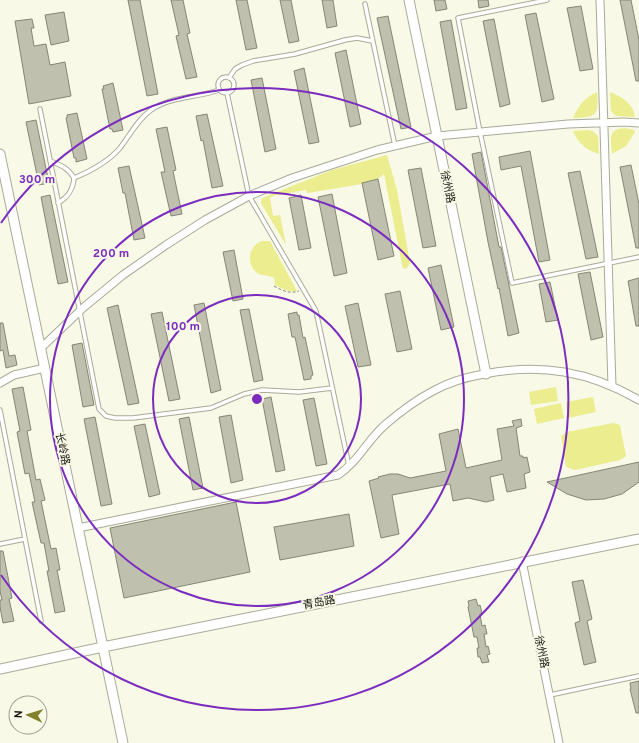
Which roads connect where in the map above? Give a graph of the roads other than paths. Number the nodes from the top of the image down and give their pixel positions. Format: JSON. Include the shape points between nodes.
{"nodes":[{"id":1,"x":409,"y":0,"type":"edge"},
{"id":2,"x":547,"y":0,"type":"edge"},
{"id":3,"x":600,"y":0,"type":"edge"},
{"id":4,"x":365,"y":4,"type":"dead end"},
{"id":5,"x":372,"y":41,"type":"junction"},
{"id":6,"x":229,"y":78,"type":"junction"},
{"id":7,"x":219,"y":90,"type":"junction"},
{"id":8,"x":227,"y":93,"type":"junction"},
{"id":9,"x":40,"y":109,"type":"dead end"},
{"id":10,"x":604,"y":123,"type":"junction"},
{"id":11,"x":639,"y":123,"type":"edge"},
{"id":12,"x":480,"y":132,"type":"junction"},
{"id":13,"x":437,"y":136,"type":"junction"},
{"id":14,"x":395,"y":146,"type":"junction"},
{"id":15,"x":0,"y":154,"type":"edge"},
{"id":16,"x":50,"y":161,"type":"junction"},
{"id":17,"x":74,"y":178,"type":"junction"},
{"id":18,"x":249,"y":196,"type":"junction"},
{"id":19,"x":58,"y":203,"type":"junction"},
{"id":20,"x":639,"y":257,"type":"edge"},
{"id":21,"x":608,"y":264,"type":"junction"},
{"id":22,"x":79,"y":311,"type":"junction"},
{"id":23,"x":41,"y":348,"type":"junction"},
{"id":24,"x":45,"y":368,"type":"junction"},
{"id":25,"x":486,"y":374,"type":"junction"},
{"id":26,"x":0,"y":383,"type":"edge"},
{"id":27,"x":612,"y":386,"type":"junction"},
{"id":28,"x":332,"y":388,"type":"junction"},
{"id":29,"x":639,"y":400,"type":"edge"},
{"id":30,"x":0,"y":410,"type":"edge"},
{"id":31,"x":349,"y":467,"type":"junction"},
{"id":32,"x":78,"y":528,"type":"junction"},
{"id":33,"x":25,"y":539,"type":"junction"},
{"id":34,"x":639,"y":539,"type":"edge"},
{"id":35,"x":0,"y":544,"type":"edge"},
{"id":36,"x":522,"y":562,"type":"junction"},
{"id":37,"x":41,"y":621,"type":"dead end"},
{"id":38,"x":103,"y":647,"type":"junction"},
{"id":39,"x":0,"y":669,"type":"edge"},
{"id":40,"x":639,"y":676,"type":"edge"},
{"id":41,"x":550,"y":695,"type":"junction"},
{"id":42,"x":123,"y":743,"type":"edge"},
{"id":43,"x":559,"y":743,"type":"edge"}],
"edges":[{"from":1,"to":13,"type":"street","name":"徐州路"},
{"from":2,"to":12,"type":"lane","via":[[458,18]]},
{"from":3,"to":10,"type":"street"},
{"from":4,"to":5,"type":"lane"},
{"from":5,"to":6,"type":"lane","via":[[357,38],[345,40],[295,54],[253,61],[235,69]]},
{"from":5,"to":14,"type":"lane"},
{"from":6,"to":7,"type":"lane","via":[[224,77],[219,81]]},
{"from":6,"to":8,"type":"lane","via":[[234,87]]},
{"from":7,"to":8,"type":"lane"},
{"from":7,"to":17,"type":"lane","via":[[161,104],[150,111],[107,160],[93,170]]},
{"from":8,"to":18,"type":"lane"},
{"from":9,"to":16,"type":"lane"},
{"from":10,"to":11,"type":"street"},
{"from":10,"to":12,"type":"street"},
{"from":10,"to":21,"type":"street"},
{"from":12,"to":13,"type":"street"},
{"from":12,"to":21,"type":"lane","via":[[512,284]]},
{"from":13,"to":14,"type":"street"},
{"from":13,"to":25,"type":"street","name":"徐州路"},
{"from":14,"to":18,"type":"street","via":[[292,178]]},
{"from":15,"to":23,"type":"street","name":"长岭路"},
{"from":16,"to":17,"type":"lane","via":[[62,165]]},
{"from":16,"to":19,"type":"lane"},
{"from":17,"to":19,"type":"lane","via":[[71,191]]},
{"from":18,"to":22,"type":"street","via":[[166,245],[123,275]]},
{"from":18,"to":28,"type":"lane","via":[[316,311]]},
{"from":19,"to":22,"type":"lane"},
{"from":20,"to":21,"type":"lane"},
{"from":21,"to":27,"type":"street"},
{"from":22,"to":23,"type":"street"},
{"from":22,"to":28,"type":"lane","via":[[99,409],[106,416],[115,418],[211,408],[244,394],[262,390],[299,392]]},
{"from":23,"to":24,"type":"street","name":"长岭路"},
{"from":24,"to":26,"type":"street","via":[[14,375]]},
{"from":24,"to":32,"type":"street","name":"长岭路"},
{"from":25,"to":27,"type":"street","via":[[531,368],[561,370]]},
{"from":25,"to":31,"type":"street","via":[[453,382],[432,391],[405,409],[384,426]]},
{"from":27,"to":29,"type":"street"},
{"from":28,"to":31,"type":"lane"},
{"from":30,"to":33,"type":"lane"},
{"from":31,"to":32,"type":"street","via":[[338,475]]},
{"from":32,"to":38,"type":"street","name":"长岭路"},
{"from":33,"to":35,"type":"lane"},
{"from":33,"to":37,"type":"lane"},
{"from":34,"to":36,"type":"street","name":"青岛路"},
{"from":36,"to":38,"type":"street","name":"青岛路"},
{"from":36,"to":41,"type":"street","name":"徐州路"},
{"from":38,"to":39,"type":"street","name":"青岛路"},
{"from":38,"to":42,"type":"street","name":"长岭路"},
{"from":40,"to":41,"type":"lane"},
{"from":41,"to":43,"type":"street","name":"徐州路"}]}
